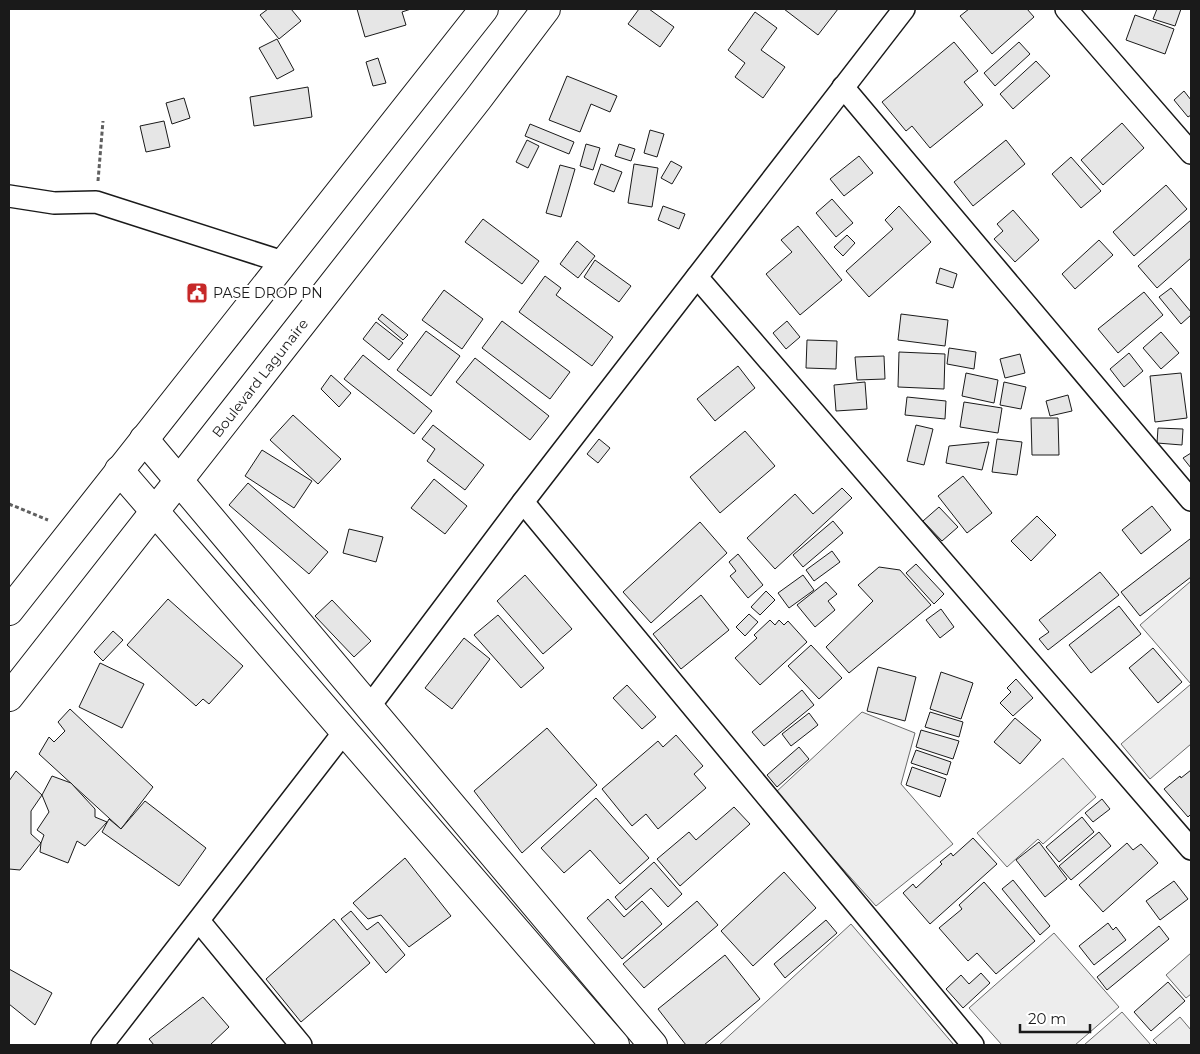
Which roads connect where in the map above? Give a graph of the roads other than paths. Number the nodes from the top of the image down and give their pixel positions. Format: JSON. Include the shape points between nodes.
{"nodes":[{"id":1,"x":484,"y":9,"type":"edge"},
{"id":2,"x":546,"y":9,"type":"edge"},
{"id":3,"x":904,"y":9,"type":"edge"},
{"id":4,"x":1066,"y":9,"type":"edge"},
{"id":5,"x":844,"y":87,"type":"junction"},
{"id":6,"x":1191,"y":153,"type":"edge"},
{"id":7,"x":9,"y":196,"type":"edge"},
{"id":8,"x":283,"y":262,"type":"junction"},
{"id":9,"x":697,"y":277,"type":"junction"},
{"id":10,"x":144,"y":438,"type":"junction"},
{"id":11,"x":119,"y":470,"type":"junction"},
{"id":12,"x":179,"y":481,"type":"junction"},
{"id":13,"x":1191,"y":500,"type":"edge"},
{"id":14,"x":523,"y":502,"type":"junction"},
{"id":15,"x":155,"y":512,"type":"junction"},
{"id":16,"x":9,"y":611,"type":"edge"},
{"id":17,"x":9,"y":697,"type":"edge"},
{"id":18,"x":369,"y":707,"type":"junction"},
{"id":19,"x":344,"y":732,"type":"junction"},
{"id":20,"x":1191,"y":849,"type":"edge"},
{"id":21,"x":199,"y":922,"type":"junction"},
{"id":22,"x":102,"y":1045,"type":"edge"},
{"id":23,"x":301,"y":1045,"type":"edge"},
{"id":24,"x":615,"y":1045,"type":"edge"},
{"id":25,"x":653,"y":1045,"type":"edge"},
{"id":26,"x":973,"y":1045,"type":"edge"}],
"edges":[{"from":1,"to":8,"type":"main road"},
{"from":2,"to":12,"type":"main road","name":"Boulevard Lagunaire"},
{"from":3,"to":5,"type":"street"},
{"from":4,"to":6,"type":"street"},
{"from":5,"to":9,"type":"street"},
{"from":5,"to":13,"type":"street"},
{"from":7,"to":8,"type":"street","via":[[54,203],[96,202]]},
{"from":8,"to":10,"type":"main road"},
{"from":9,"to":14,"type":"street"},
{"from":9,"to":20,"type":"street"},
{"from":10,"to":11,"type":"main road"},
{"from":10,"to":12,"type":"main road"},
{"from":11,"to":15,"type":"main road"},
{"from":11,"to":16,"type":"main road"},
{"from":12,"to":15,"type":"main road","name":"Boulevard Lagunaire"},
{"from":12,"to":18,"type":"main road"},
{"from":14,"to":18,"type":"street"},
{"from":14,"to":26,"type":"street"},
{"from":15,"to":17,"type":"main road","name":"Boulevard Lagunaire"},
{"from":15,"to":19,"type":"main road"},
{"from":18,"to":25,"type":"main road"},
{"from":19,"to":21,"type":"street"},
{"from":19,"to":24,"type":"main road"},
{"from":21,"to":22,"type":"street"},
{"from":21,"to":23,"type":"street"}]}
